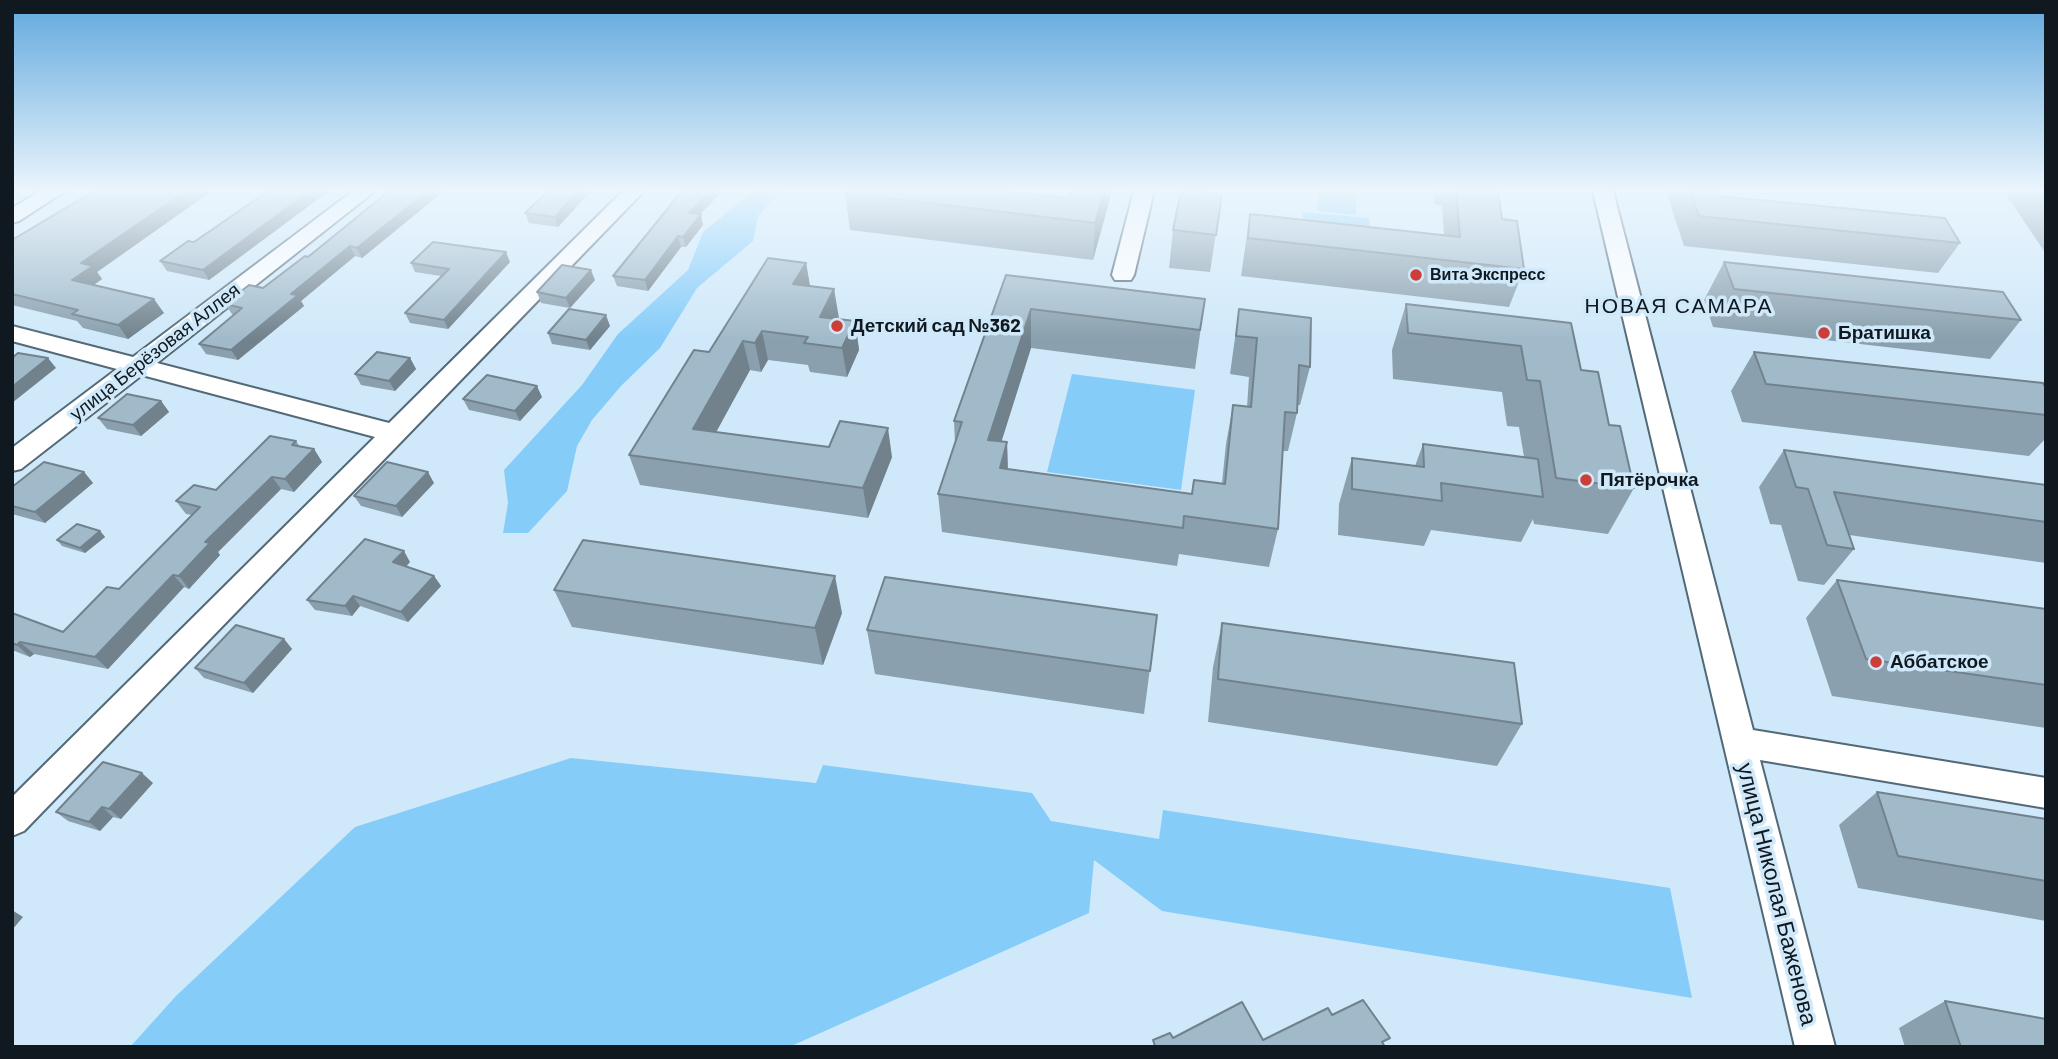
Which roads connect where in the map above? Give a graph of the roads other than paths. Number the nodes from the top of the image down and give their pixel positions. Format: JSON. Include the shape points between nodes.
{"nodes":[{"id":1,"x":300,"y":240,"type":"edge"},
{"id":2,"x":585,"y":240,"type":"edge"},
{"id":3,"x":1132,"y":240,"type":"edge"},
{"id":4,"x":1614,"y":240,"type":"edge"},
{"id":5,"x":1123,"y":275,"type":"dead end"},
{"id":6,"x":12,"y":333,"type":"edge"},
{"id":7,"x":139,"y":364,"type":"junction"},
{"id":8,"x":393,"y":433,"type":"junction"},
{"id":9,"x":12,"y":462,"type":"edge"},
{"id":10,"x":1739,"y":742,"type":"junction"},
{"id":11,"x":2046,"y":793,"type":"edge"},
{"id":12,"x":12,"y":820,"type":"edge"},
{"id":13,"x":1815,"y":1047,"type":"edge"}],
"edges":[{"from":1,"to":7,"type":"street","name":"улица Берёзовая Аллея"},
{"from":2,"to":8,"type":"street"},
{"from":3,"to":5,"type":"street"},
{"from":4,"to":10,"type":"street","name":"улица Николая Баженова"},
{"from":6,"to":7,"type":"street"},
{"from":7,"to":8,"type":"street"},
{"from":7,"to":9,"type":"street","name":"улица Берёзовая Аллея"},
{"from":8,"to":12,"type":"street"},
{"from":10,"to":11,"type":"street","name":"улица Николая Баженова"},
{"from":10,"to":13,"type":"street","name":"улица Николая Баженова"}]}
